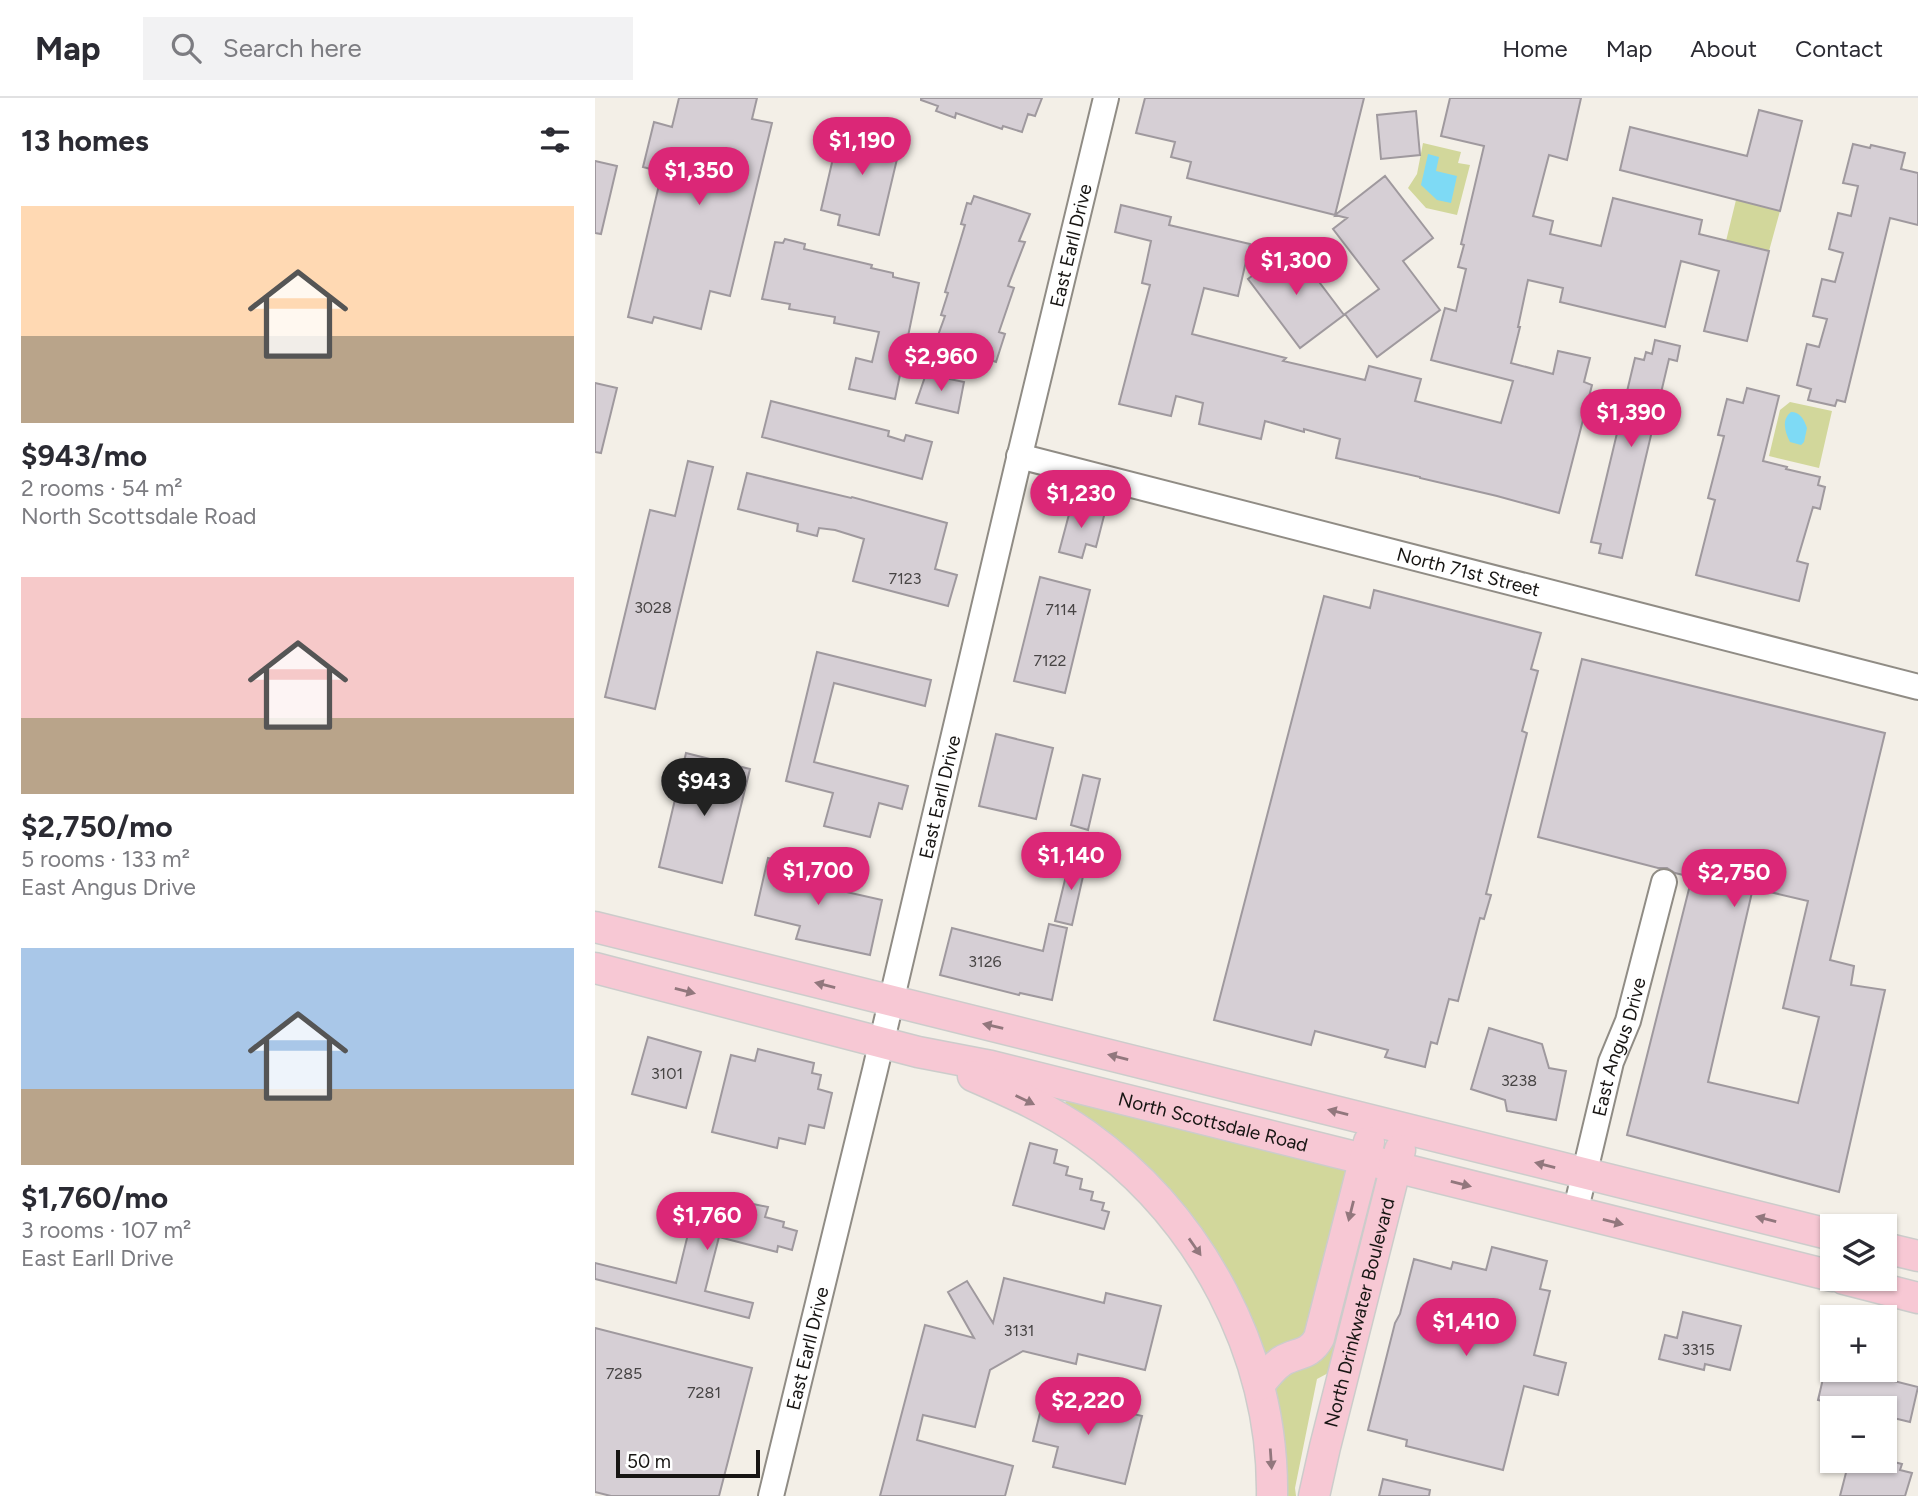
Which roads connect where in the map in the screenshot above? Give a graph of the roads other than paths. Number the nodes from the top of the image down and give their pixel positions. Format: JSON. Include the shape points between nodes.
{"nodes":[{"id":1,"x":1106,"y":98,"type":"edge"},
{"id":2,"x":1019,"y":456,"type":"junction"},
{"id":3,"x":1918,"y":687,"type":"edge"},
{"id":4,"x":1664,"y":882,"type":"dead end"},
{"id":5,"x":595,"y":927,"type":"edge"},
{"id":6,"x":595,"y":968,"type":"edge"},
{"id":7,"x":891,"y":1002,"type":"junction"},
{"id":8,"x":881,"y":1042,"type":"junction"},
{"id":9,"x":918,"y":1052,"type":"junction"},
{"id":10,"x":1374,"y":1121,"type":"junction"},
{"id":11,"x":1405,"y":1129,"type":"junction"},
{"id":12,"x":1364,"y":1159,"type":"junction"},
{"id":13,"x":1395,"y":1167,"type":"junction"},
{"id":14,"x":1584,"y":1175,"type":"junction"},
{"id":15,"x":1575,"y":1213,"type":"junction"},
{"id":16,"x":1820,"y":1232,"type":"edge"},
{"id":17,"x":1897,"y":1251,"type":"edge"},
{"id":18,"x":1918,"y":1256,"type":"edge"},
{"id":19,"x":1820,"y":1273,"type":"edge"},
{"id":20,"x":1891,"y":1291,"type":"edge"},
{"id":21,"x":1918,"y":1298,"type":"edge"},
{"id":22,"x":1302,"y":1355,"type":"junction"},
{"id":23,"x":1259,"y":1385,"type":"junction"},
{"id":24,"x":771,"y":1496,"type":"edge"},
{"id":25,"x":1272,"y":1496,"type":"edge"},
{"id":26,"x":1313,"y":1496,"type":"edge"}],
"edges":[{"from":1,"to":2,"type":"street","name":"East Earll Drive"},
{"from":2,"to":3,"type":"street","name":"North 71st Street"},
{"from":2,"to":7,"type":"street","name":"East Earll Drive"},
{"from":4,"to":14,"type":"street","name":"East Angus Drive","via":[[1629,1021],[1611,1062]]},
{"from":7,"to":5,"type":"main road","name":"North Scottsdale Road","one_way":true},
{"from":6,"to":8,"type":"main road","name":"North Scottsdale Road","one_way":true},
{"from":7,"to":8,"type":"street","name":"East Earll Drive"},
{"from":10,"to":7,"type":"main road","name":"North Scottsdale Road","one_way":true},
{"from":8,"to":9,"type":"main road","name":"North Scottsdale Road"},
{"from":8,"to":24,"type":"street","name":"East Earll Drive"},
{"from":9,"to":12,"type":"main road","name":"North Scottsdale Road"},
{"from":9,"to":23,"type":"main road","one_way":true,"via":[[1050,1113],[1084,1134],[1138,1179],[1204,1259],[1236,1319]]},
{"from":10,"to":11,"type":"main road","name":"North Scottsdale Road"},
{"from":10,"to":12,"type":"main road"},
{"from":11,"to":13,"type":"main road","name":"North Drinkwater Boulevard"},
{"from":14,"to":11,"type":"main road","name":"North Scottsdale Road","one_way":true},
{"from":12,"to":13,"type":"main road","name":"North Scottsdale Road"},
{"from":12,"to":22,"type":"main road","one_way":true,"via":[[1321,1332]]},
{"from":13,"to":15,"type":"main road","name":"North Scottsdale Road","one_way":true},
{"from":13,"to":26,"type":"main road","name":"North Drinkwater Boulevard"},
{"from":14,"to":15,"type":"street","name":"East Angus Drive"},
{"from":16,"to":14,"type":"main road","name":"North Scottsdale Road","one_way":true},
{"from":15,"to":19,"type":"main road","name":"North Scottsdale Road","one_way":true},
{"from":17,"to":18,"type":"main road"},
{"from":20,"to":21,"type":"main road"},
{"from":22,"to":23,"type":"main road","via":[[1279,1363]]},
{"from":22,"to":26,"type":"main road","via":[[1318,1365],[1325,1380],[1309,1446]]},
{"from":23,"to":25,"type":"main road","one_way":true,"via":[[1270,1447]]}]}
